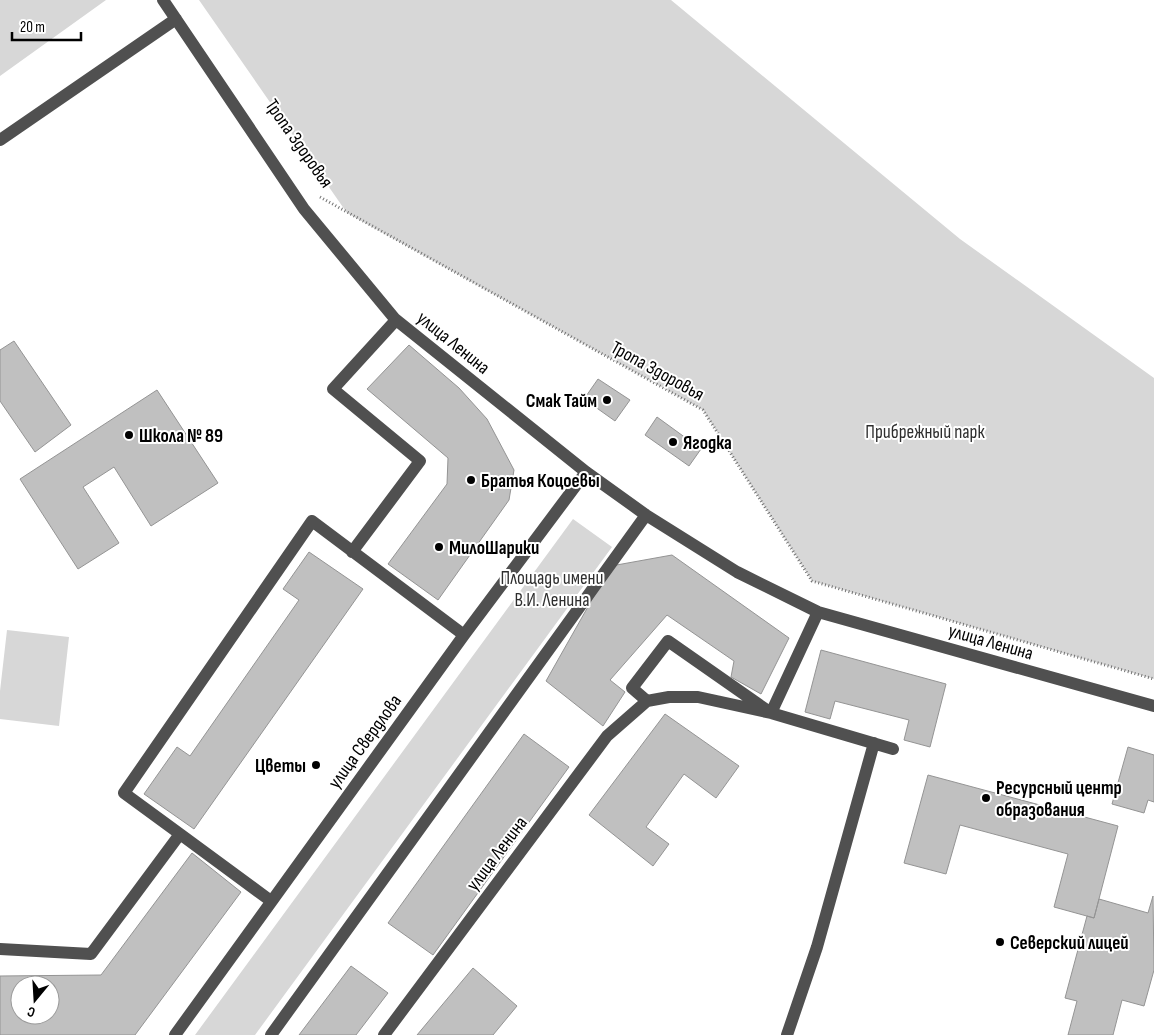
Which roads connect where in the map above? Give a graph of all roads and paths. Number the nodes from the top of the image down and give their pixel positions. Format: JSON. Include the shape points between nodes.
{"nodes":[{"id":1,"x":163,"y":0,"type":"edge"},
{"id":2,"x":176,"y":19,"type":"junction"},
{"id":3,"x":0,"y":140,"type":"edge"},
{"id":4,"x":316,"y":191,"type":"dead end"},
{"id":5,"x":396,"y":320,"type":"junction"},
{"id":6,"x":586,"y":472,"type":"junction"},
{"id":7,"x":646,"y":515,"type":"junction"},
{"id":8,"x":352,"y":552,"type":"junction"},
{"id":9,"x":818,"y":612,"type":"junction"},
{"id":10,"x":464,"y":635,"type":"junction"},
{"id":11,"x":1154,"y":679,"type":"edge"},
{"id":12,"x":648,"y":702,"type":"junction"},
{"id":13,"x":1154,"y":706,"type":"edge"},
{"id":14,"x":771,"y":713,"type":"junction"},
{"id":15,"x":874,"y":743,"type":"junction"},
{"id":16,"x":893,"y":749,"type":"dead end"},
{"id":17,"x":180,"y":834,"type":"junction"},
{"id":18,"x":271,"y":901,"type":"junction"},
{"id":19,"x":0,"y":949,"type":"edge"},
{"id":20,"x":175,"y":1035,"type":"edge"},
{"id":21,"x":271,"y":1035,"type":"edge"},
{"id":22,"x":384,"y":1035,"type":"edge"},
{"id":23,"x":787,"y":1035,"type":"edge"}],
"edges":[{"from":1,"to":2,"type":"street","name":"улица Ленина"},
{"from":2,"to":3,"type":"street"},
{"from":2,"to":5,"type":"street","name":"улица Ленина","via":[[304,209]]},
{"from":4,"to":11,"type":"path","name":"Тропа Здоровья","via":[[321,199],[703,410],[812,582]]},
{"from":5,"to":6,"type":"street","name":"улица Ленина"},
{"from":5,"to":8,"type":"street","via":[[333,388],[420,461]]},
{"from":6,"to":7,"type":"street","name":"улица Ленина"},
{"from":6,"to":10,"type":"street","name":"улица Свердлова"},
{"from":7,"to":9,"type":"street","name":"улица Ленина","via":[[737,572]]},
{"from":7,"to":21,"type":"street"},
{"from":8,"to":10,"type":"street"},
{"from":8,"to":17,"type":"street","via":[[312,521],[124,793]]},
{"from":9,"to":13,"type":"street","name":"улица Ленина"},
{"from":9,"to":14,"type":"street"},
{"from":10,"to":18,"type":"street","name":"улица Свердлова"},
{"from":12,"to":14,"type":"street","name":"улица Ленина","via":[[668,697],[698,697]]},
{"from":12,"to":14,"type":"street","name":"улица Ленина","via":[[632,688],[668,641]]},
{"from":12,"to":22,"type":"street","name":"улица Ленина","via":[[607,736]]},
{"from":14,"to":15,"type":"street","name":"улица Ленина"},
{"from":15,"to":16,"type":"street","name":"улица Ленина"},
{"from":15,"to":23,"type":"street","via":[[818,947]]},
{"from":17,"to":18,"type":"street"},
{"from":17,"to":19,"type":"street","via":[[91,954]]},
{"from":18,"to":20,"type":"street","name":"улица Свердлова"}]}
